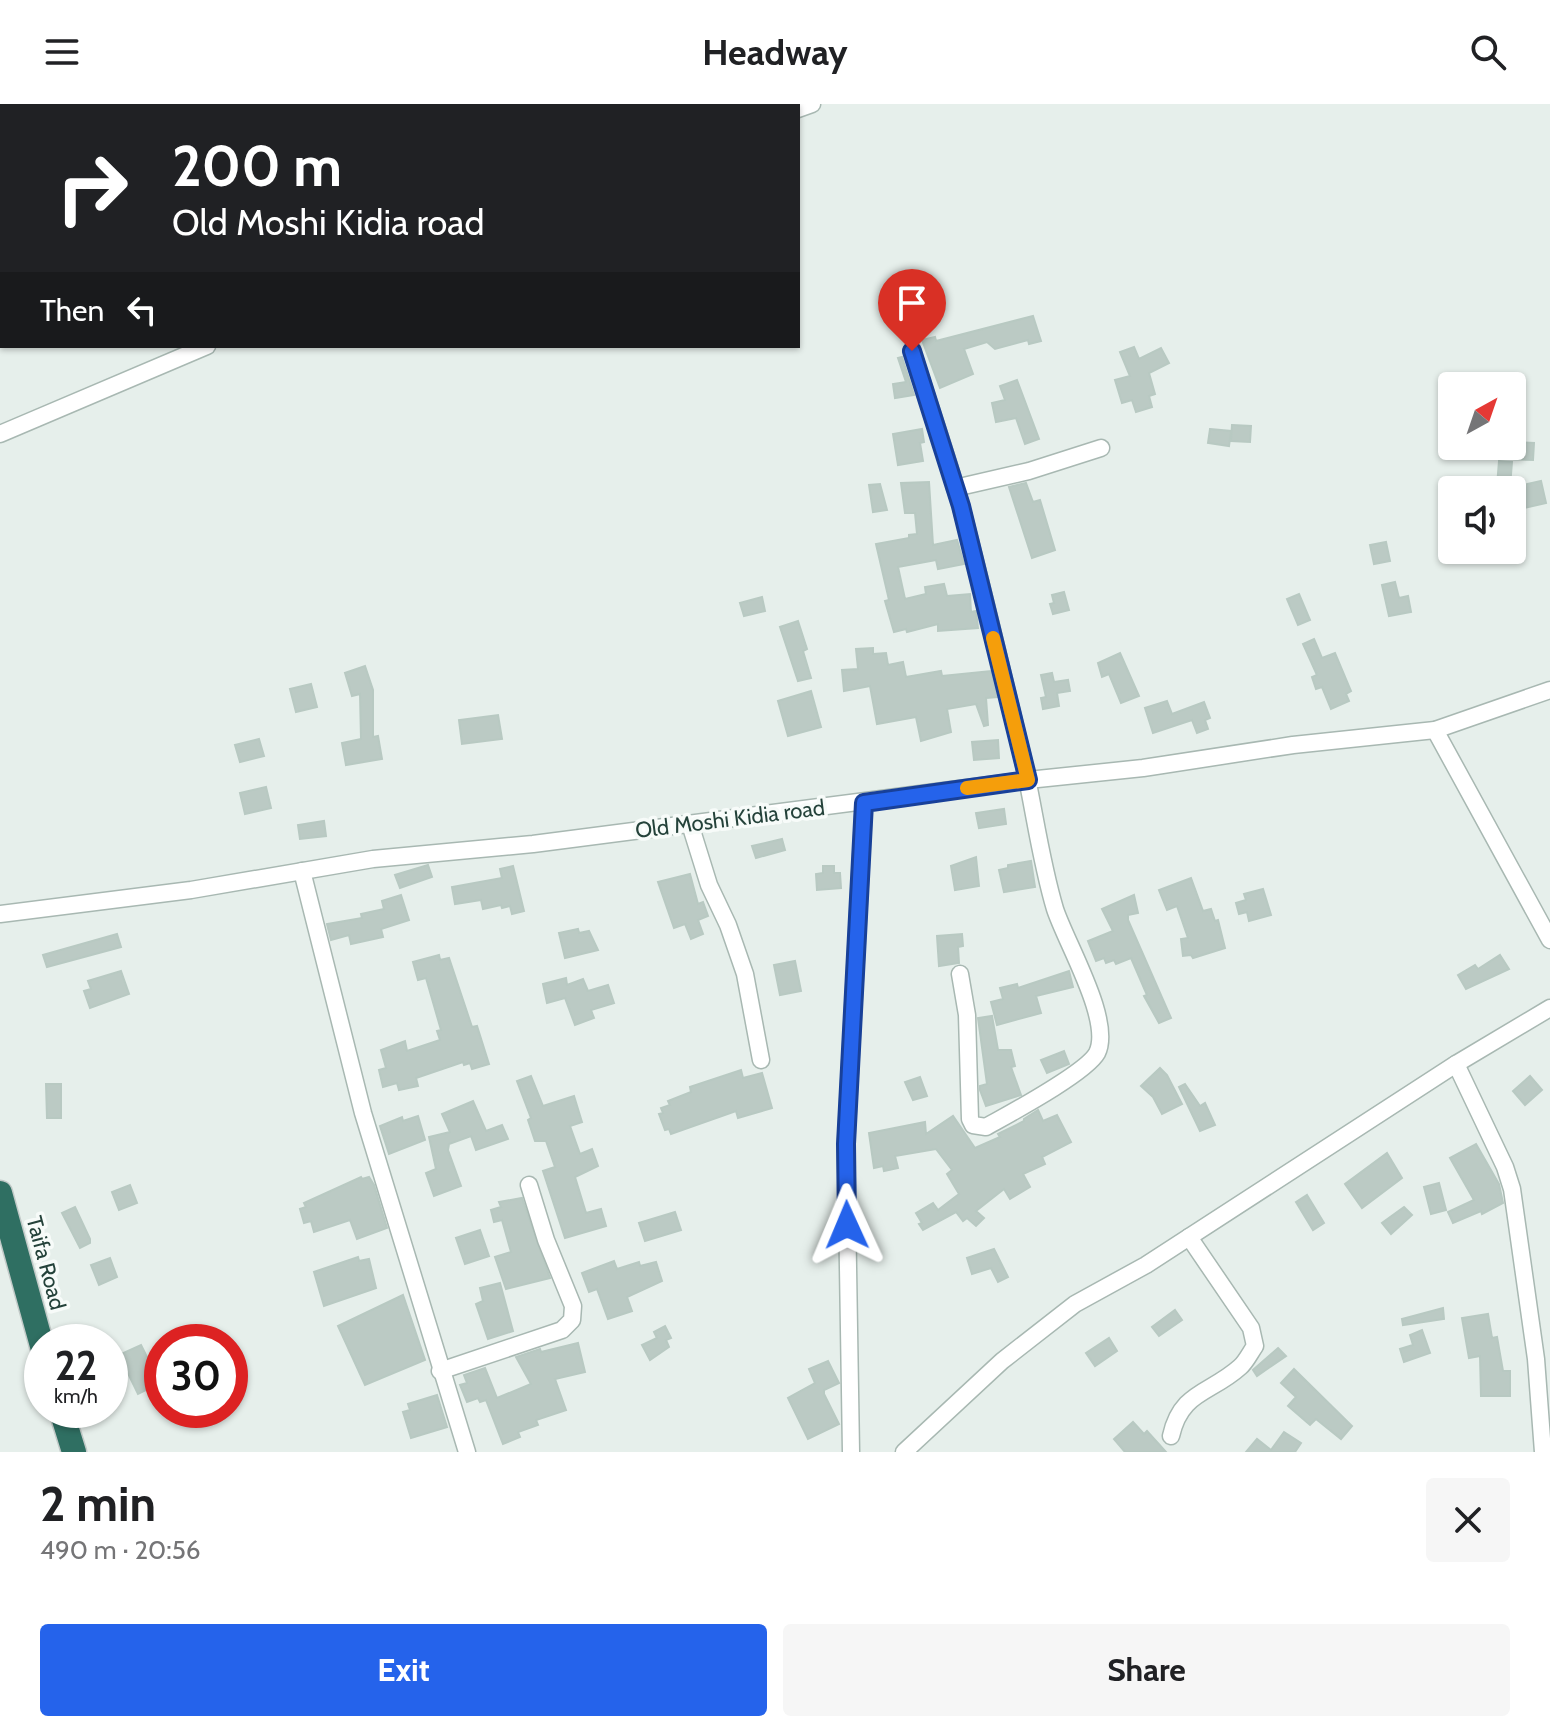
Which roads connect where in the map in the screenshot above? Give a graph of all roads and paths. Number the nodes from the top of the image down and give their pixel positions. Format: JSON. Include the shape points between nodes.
{"nodes":[{"id":1,"x":195,"y":348,"type":"edge"},
{"id":2,"x":912,"y":351,"type":"dead end"},
{"id":3,"x":166,"y":353,"type":"edge"},
{"id":4,"x":0,"y":434,"type":"edge"},
{"id":5,"x":1101,"y":448,"type":"dead end"},
{"id":6,"x":955,"y":488,"type":"junction"},
{"id":7,"x":1550,"y":690,"type":"edge"},
{"id":8,"x":1435,"y":730,"type":"junction"},
{"id":9,"x":1028,"y":780,"type":"junction"},
{"id":10,"x":864,"y":803,"type":"junction"},
{"id":11,"x":690,"y":824,"type":"junction"},
{"id":12,"x":302,"y":871,"type":"junction"},
{"id":13,"x":0,"y":914,"type":"edge"},
{"id":14,"x":1550,"y":940,"type":"edge"},
{"id":15,"x":960,"y":974,"type":"dead end"},
{"id":16,"x":1550,"y":1008,"type":"edge"},
{"id":17,"x":761,"y":1060,"type":"dead end"},
{"id":18,"x":1456,"y":1064,"type":"junction"},
{"id":19,"x":529,"y":1185,"type":"dead end"},
{"id":20,"x":0,"y":1193,"type":"edge"},
{"id":21,"x":1189,"y":1237,"type":"junction"},
{"id":22,"x":36,"y":1324,"type":"edge"},
{"id":23,"x":440,"y":1371,"type":"junction"},
{"id":24,"x":67,"y":1428,"type":"edge"},
{"id":25,"x":1171,"y":1436,"type":"dead end"},
{"id":26,"x":74,"y":1452,"type":"edge"},
{"id":27,"x":467,"y":1452,"type":"edge"},
{"id":28,"x":851,"y":1452,"type":"edge"},
{"id":29,"x":904,"y":1452,"type":"edge"},
{"id":30,"x":1543,"y":1452,"type":"edge"}],
"edges":[{"from":1,"to":3,"type":"street"},
{"from":2,"to":6,"type":"street"},
{"from":3,"to":4,"type":"street"},
{"from":5,"to":6,"type":"street"},
{"from":6,"to":9,"type":"street"},
{"from":7,"to":8,"type":"street","name":"Old Moshi Kidia road"},
{"from":8,"to":9,"type":"street","name":"Old Moshi Kidia road"},
{"from":8,"to":14,"type":"street"},
{"from":9,"to":10,"type":"street","name":"Old Moshi Kidia road"},
{"from":9,"to":15,"type":"street","via":[[1044,873],[1094,1004],[1097,1052],[1084,1067],[1003,1118],[986,1127],[973,1125]]},
{"from":10,"to":11,"type":"street","name":"Old Moshi Kidia road"},
{"from":10,"to":28,"type":"street","via":[[846,1144]]},
{"from":11,"to":12,"type":"street","name":"Old Moshi Kidia road"},
{"from":11,"to":17,"type":"street","via":[[745,974]]},
{"from":12,"to":13,"type":"street","name":"Old Moshi Kidia road"},
{"from":12,"to":23,"type":"street","via":[[363,1113]]},
{"from":16,"to":18,"type":"street"},
{"from":18,"to":21,"type":"street"},
{"from":18,"to":30,"type":"street","via":[[1512,1189]]},
{"from":19,"to":23,"type":"street","via":[[573,1306],[572,1320],[562,1330]]},
{"from":20,"to":22,"type":"highway","name":"Taifa Road"},
{"from":21,"to":25,"type":"street","via":[[1251,1328],[1255,1346],[1242,1366],[1185,1403]]},
{"from":21,"to":29,"type":"street","via":[[1075,1304],[1002,1361]]},
{"from":23,"to":27,"type":"street"},
{"from":24,"to":26,"type":"highway"}]}
